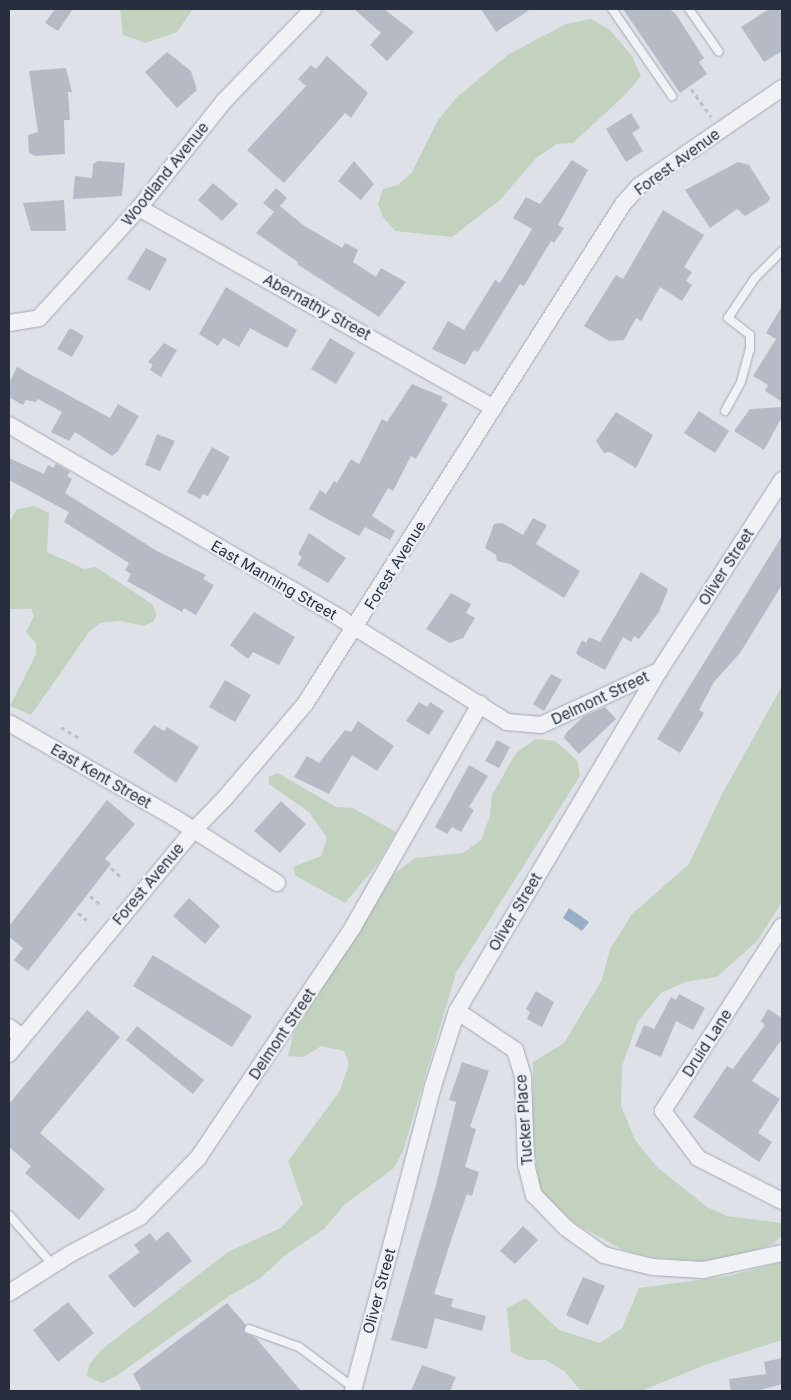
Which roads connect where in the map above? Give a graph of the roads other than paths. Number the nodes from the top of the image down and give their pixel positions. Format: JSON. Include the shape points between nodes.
{"nodes":[{"id":1,"x":313,"y":9,"type":"edge"},
{"id":2,"x":612,"y":9,"type":"edge"},
{"id":3,"x":689,"y":9,"type":"edge"},
{"id":4,"x":719,"y":52,"type":"dead end"},
{"id":5,"x":782,"y":88,"type":"edge"},
{"id":6,"x":672,"y":96,"type":"dead end"},
{"id":7,"x":139,"y":208,"type":"junction"},
{"id":8,"x":782,"y":250,"type":"edge"},
{"id":9,"x":9,"y":323,"type":"edge"},
{"id":10,"x":494,"y":408,"type":"junction"},
{"id":11,"x":725,"y":411,"type":"dead end"},
{"id":12,"x":9,"y":425,"type":"edge"},
{"id":13,"x":782,"y":480,"type":"edge"},
{"id":14,"x":356,"y":628,"type":"junction"},
{"id":15,"x":659,"y":671,"type":"junction"},
{"id":16,"x":480,"y":704,"type":"junction"},
{"id":17,"x":9,"y":723,"type":"edge"},
{"id":18,"x":541,"y":725,"type":"joint"},
{"id":19,"x":193,"y":830,"type":"junction"},
{"id":20,"x":277,"y":883,"type":"dead end"},
{"id":21,"x":782,"y":926,"type":"edge"},
{"id":22,"x":457,"y":1012,"type":"junction"},
{"id":23,"x":9,"y":1027,"type":"edge"},
{"id":24,"x":22,"y":1037,"type":"junction"},
{"id":25,"x":9,"y":1054,"type":"edge"},
{"id":26,"x":782,"y":1201,"type":"edge"},
{"id":27,"x":9,"y":1215,"type":"edge"},
{"id":28,"x":782,"y":1253,"type":"edge"},
{"id":29,"x":52,"y":1265,"type":"junction"},
{"id":30,"x":9,"y":1293,"type":"edge"},
{"id":31,"x":249,"y":1329,"type":"dead end"},
{"id":32,"x":353,"y":1390,"type":"edge"}],
"edges":[{"from":1,"to":7,"type":"street","name":"Woodland Avenue","via":[[224,101]]},
{"from":2,"to":6,"type":"lane"},
{"from":3,"to":4,"type":"lane"},
{"from":5,"to":10,"type":"street","name":"Forest Avenue","via":[[634,192]]},
{"from":7,"to":9,"type":"street","name":"Woodland Avenue","via":[[39,318]]},
{"from":7,"to":10,"type":"street","name":"Abernathy Street"},
{"from":8,"to":11,"type":"lane","via":[[755,278],[728,318],[750,335],[741,382]]},
{"from":10,"to":14,"type":"street","name":"Forest Avenue"},
{"from":12,"to":14,"type":"street","name":"East Manning Street"},
{"from":13,"to":15,"type":"street","name":"Oliver Street"},
{"from":14,"to":16,"type":"street","name":"East Manning Street"},
{"from":14,"to":19,"type":"street","name":"Forest Avenue","via":[[305,704],[226,798]]},
{"from":15,"to":18,"type":"street","name":"Delmont Street"},
{"from":15,"to":22,"type":"street","name":"Oliver Street"},
{"from":16,"to":18,"type":"street","name":"East Manning Street","via":[[507,722]]},
{"from":16,"to":29,"type":"street","name":"Delmont Street","via":[[353,928],[198,1158],[140,1217]]},
{"from":17,"to":19,"type":"street","name":"East Kent Street"},
{"from":19,"to":20,"type":"street","name":"East Kent Street"},
{"from":19,"to":24,"type":"street","name":"Forest Avenue"},
{"from":21,"to":26,"type":"street","name":"Druid Lane","via":[[663,1111],[698,1158]]},
{"from":22,"to":28,"type":"street","name":"Tucker Place","via":[[515,1050],[524,1076],[526,1164],[534,1195],[566,1228],[604,1254],[653,1267],[703,1270]]},
{"from":22,"to":32,"type":"street","name":"Oliver Street","via":[[433,1086]]},
{"from":23,"to":24,"type":"street"},
{"from":24,"to":25,"type":"street","name":"Forest Avenue"},
{"from":27,"to":29,"type":"lane"},
{"from":29,"to":30,"type":"street","name":"Delmont Street"},
{"from":31,"to":32,"type":"lane","via":[[299,1347]]}]}
